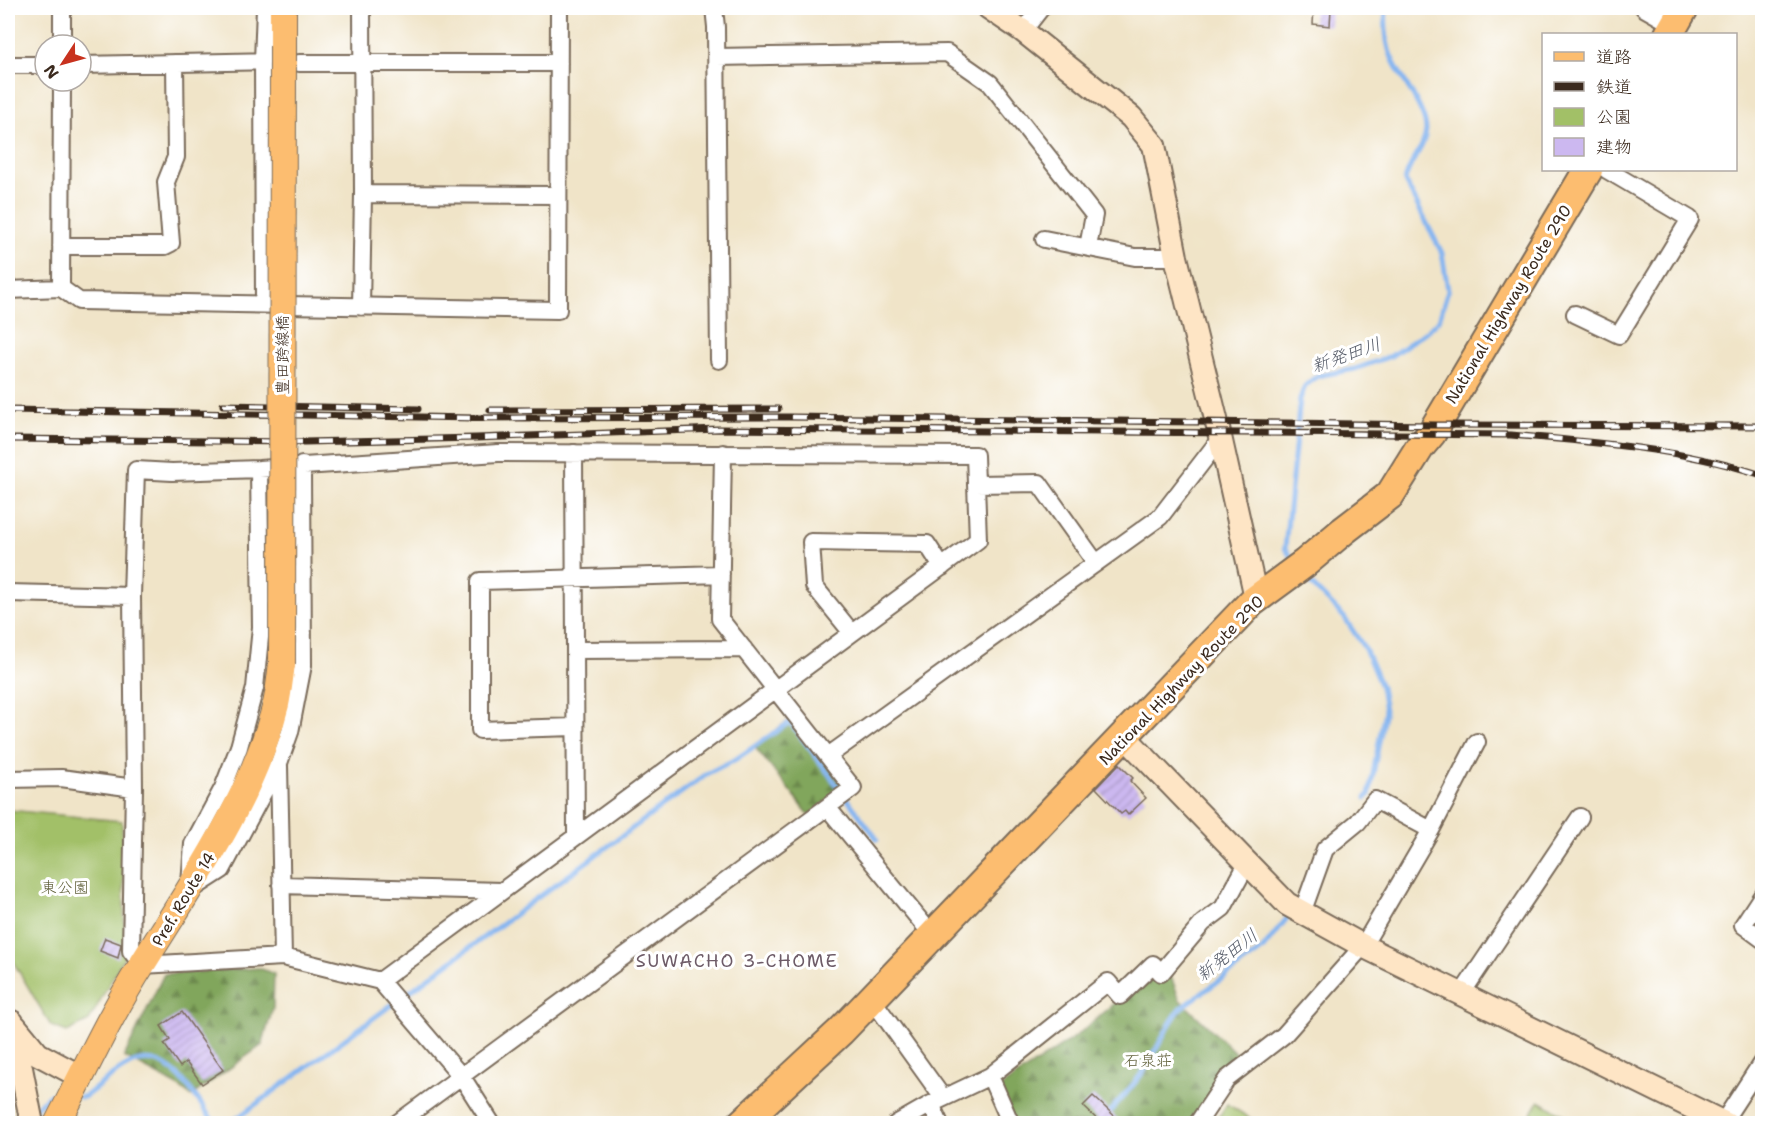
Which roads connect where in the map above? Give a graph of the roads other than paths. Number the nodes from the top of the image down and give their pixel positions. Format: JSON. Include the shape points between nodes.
{"nodes":[{"id":1,"x":62,"y":8,"type":"edge"},
{"id":2,"x":265,"y":8,"type":"edge"},
{"id":3,"x":283,"y":8,"type":"edge"},
{"id":4,"x":362,"y":8,"type":"edge"},
{"id":5,"x":559,"y":8,"type":"edge"},
{"id":6,"x":714,"y":8,"type":"edge"},
{"id":7,"x":989,"y":8,"type":"edge"},
{"id":8,"x":1041,"y":8,"type":"edge"},
{"id":9,"x":1644,"y":8,"type":"edge"},
{"id":10,"x":1676,"y":22,"type":"edge"},
{"id":11,"x":1023,"y":31,"type":"junction"},
{"id":12,"x":62,"y":33,"type":"edge"},
{"id":13,"x":717,"y":57,"type":"junction"},
{"id":14,"x":279,"y":58,"type":"junction"},
{"id":15,"x":175,"y":63,"type":"junction"},
{"id":16,"x":362,"y":63,"type":"junction"},
{"id":17,"x":558,"y":63,"type":"junction"},
{"id":18,"x":8,"y":65,"type":"edge"},
{"id":19,"x":33,"y":65,"type":"edge"},
{"id":20,"x":93,"y":65,"type":"edge"},
{"id":21,"x":62,"y":93,"type":"edge"},
{"id":22,"x":1587,"y":171,"type":"edge"},
{"id":23,"x":1609,"y":171,"type":"edge"},
{"id":24,"x":363,"y":194,"type":"junction"},
{"id":25,"x":557,"y":195,"type":"junction"},
{"id":26,"x":1044,"y":239,"type":"dead end"},
{"id":27,"x":61,"y":246,"type":"junction"},
{"id":28,"x":1088,"y":247,"type":"junction"},
{"id":29,"x":1176,"y":257,"type":"junction"},
{"id":30,"x":61,"y":288,"type":"junction"},
{"id":31,"x":8,"y":290,"type":"edge"},
{"id":32,"x":264,"y":303,"type":"junction"},
{"id":33,"x":361,"y":307,"type":"junction"},
{"id":34,"x":1575,"y":314,"type":"dead end"},
{"id":35,"x":719,"y":360,"type":"dead end"},
{"id":36,"x":1220,"y":439,"type":"junction"},
{"id":37,"x":574,"y":453,"type":"junction"},
{"id":38,"x":723,"y":453,"type":"junction"},
{"id":39,"x":302,"y":465,"type":"junction"},
{"id":40,"x":259,"y":469,"type":"junction"},
{"id":41,"x":976,"y":484,"type":"junction"},
{"id":42,"x":1096,"y":563,"type":"junction"},
{"id":43,"x":942,"y":567,"type":"junction"},
{"id":44,"x":721,"y":574,"type":"junction"},
{"id":45,"x":575,"y":577,"type":"junction"},
{"id":46,"x":8,"y":594,"type":"edge"},
{"id":47,"x":132,"y":596,"type":"junction"},
{"id":48,"x":1252,"y":602,"type":"junction"},
{"id":49,"x":852,"y":633,"type":"junction"},
{"id":50,"x":744,"y":649,"type":"junction"},
{"id":51,"x":575,"y":650,"type":"junction"},
{"id":52,"x":282,"y":664,"type":"joint"},
{"id":53,"x":776,"y":689,"type":"junction"},
{"id":54,"x":575,"y":727,"type":"junction"},
{"id":55,"x":1125,"y":737,"type":"junction"},
{"id":56,"x":1477,"y":742,"type":"dead end"},
{"id":57,"x":828,"y":756,"type":"junction"},
{"id":58,"x":279,"y":763,"type":"junction"},
{"id":59,"x":8,"y":779,"type":"edge"},
{"id":60,"x":134,"y":788,"type":"junction"},
{"id":61,"x":827,"y":807,"type":"junction"},
{"id":62,"x":1580,"y":817,"type":"dead end"},
{"id":63,"x":1431,"y":830,"type":"junction"},
{"id":64,"x":576,"y":836,"type":"junction"},
{"id":65,"x":1247,"y":864,"type":"junction"},
{"id":66,"x":281,"y":885,"type":"junction"},
{"id":67,"x":189,"y":891,"type":"junction"},
{"id":68,"x":502,"y":891,"type":"junction"},
{"id":69,"x":1762,"y":896,"type":"edge"},
{"id":70,"x":1294,"y":908,"type":"junction"},
{"id":71,"x":933,"y":936,"type":"junction"},
{"id":72,"x":1762,"y":939,"type":"edge"},
{"id":73,"x":1363,"y":946,"type":"junction"},
{"id":74,"x":283,"y":957,"type":"junction"},
{"id":75,"x":142,"y":965,"type":"junction"},
{"id":76,"x":380,"y":981,"type":"junction"},
{"id":77,"x":1462,"y":993,"type":"junction"},
{"id":78,"x":872,"y":999,"type":"junction"},
{"id":79,"x":10,"y":1018,"type":"edge"},
{"id":80,"x":1762,"y":1062,"type":"edge"},
{"id":81,"x":990,"y":1076,"type":"junction"},
{"id":82,"x":81,"y":1077,"type":"junction"},
{"id":83,"x":462,"y":1077,"type":"junction"},
{"id":84,"x":937,"y":1101,"type":"junction"},
{"id":85,"x":1725,"y":1123,"type":"edge"},
{"id":86,"x":32,"y":1124,"type":"edge"},
{"id":87,"x":57,"y":1124,"type":"edge"},
{"id":88,"x":396,"y":1124,"type":"edge"},
{"id":89,"x":492,"y":1124,"type":"edge"},
{"id":90,"x":741,"y":1124,"type":"edge"},
{"id":91,"x":896,"y":1124,"type":"edge"},
{"id":92,"x":940,"y":1124,"type":"edge"},
{"id":93,"x":1011,"y":1124,"type":"edge"},
{"id":94,"x":1197,"y":1124,"type":"edge"}],
"edges":[{"from":1,"to":12,"type":"street"},
{"from":2,"to":14,"type":"street"},
{"from":3,"to":14,"type":"main road"},
{"from":4,"to":16,"type":"street"},
{"from":5,"to":17,"type":"street"},
{"from":6,"to":13,"type":"street"},
{"from":7,"to":11,"type":"street"},
{"from":8,"to":11,"type":"street"},
{"from":9,"to":10,"type":"street"},
{"from":11,"to":29,"type":"street","via":[[1131,117],[1154,145]]},
{"from":13,"to":28,"type":"street","via":[[947,53],[990,83],[1094,215]]},
{"from":13,"to":35,"type":"street"},
{"from":14,"to":15,"type":"street"},
{"from":14,"to":16,"type":"street"},
{"from":14,"to":32,"type":"street"},
{"from":14,"to":52,"type":"main road","name":"豊田跨線橋","bridge":true},
{"from":15,"to":20,"type":"street"},
{"from":15,"to":27,"type":"street","via":[[176,157],[166,182],[171,243]]},
{"from":16,"to":17,"type":"street"},
{"from":16,"to":24,"type":"street"},
{"from":17,"to":25,"type":"street"},
{"from":18,"to":19,"type":"street"},
{"from":21,"to":27,"type":"street"},
{"from":22,"to":48,"type":"highway","name":"National Highway Route 290","via":[[1431,434],[1390,495]]},
{"from":23,"to":34,"type":"street","via":[[1690,219],[1618,335]]},
{"from":24,"to":25,"type":"street"},
{"from":24,"to":33,"type":"street"},
{"from":25,"to":33,"type":"street","via":[[558,310]]},
{"from":26,"to":28,"type":"street"},
{"from":27,"to":30,"type":"street"},
{"from":28,"to":29,"type":"street","via":[[1135,257]]},
{"from":29,"to":36,"type":"street"},
{"from":30,"to":31,"type":"street"},
{"from":30,"to":32,"type":"street","via":[[79,301]]},
{"from":32,"to":33,"type":"street"},
{"from":36,"to":42,"type":"street","via":[[1160,517]]},
{"from":36,"to":48,"type":"street","via":[[1255,593]]},
{"from":37,"to":38,"type":"street"},
{"from":37,"to":39,"type":"street","via":[[498,453]]},
{"from":37,"to":45,"type":"street"},
{"from":38,"to":41,"type":"street","via":[[975,455]]},
{"from":38,"to":44,"type":"street"},
{"from":39,"to":40,"type":"street"},
{"from":39,"to":58,"type":"street","via":[[303,665],[290,732]]},
{"from":40,"to":47,"type":"street","via":[[135,470]]},
{"from":40,"to":67,"type":"street","via":[[261,627],[255,688],[223,788],[193,844]]},
{"from":41,"to":42,"type":"street","via":[[1039,483]]},
{"from":41,"to":43,"type":"street","via":[[978,540]]},
{"from":42,"to":57,"type":"street"},
{"from":43,"to":49,"type":"street"},
{"from":43,"to":49,"type":"street","via":[[927,544],[811,542],[814,586]]},
{"from":44,"to":45,"type":"street"},
{"from":44,"to":50,"type":"street","via":[[720,619]]},
{"from":45,"to":51,"type":"street"},
{"from":45,"to":54,"type":"street","via":[[480,581],[480,730]]},
{"from":46,"to":47,"type":"street"},
{"from":47,"to":60,"type":"street"},
{"from":48,"to":55,"type":"highway","name":"National Highway Route 290"},
{"from":49,"to":53,"type":"street"},
{"from":50,"to":51,"type":"street"},
{"from":50,"to":53,"type":"street"},
{"from":51,"to":54,"type":"street"},
{"from":52,"to":67,"type":"main road","name":"Pref. Route 14","via":[[276,703],[260,754],[234,811]]},
{"from":53,"to":57,"type":"street"},
{"from":53,"to":64,"type":"street"},
{"from":54,"to":64,"type":"street"},
{"from":55,"to":65,"type":"street"},
{"from":55,"to":71,"type":"highway","name":"National Highway Route 290"},
{"from":56,"to":63,"type":"street"},
{"from":57,"to":61,"type":"street","via":[[854,788]]},
{"from":58,"to":66,"type":"street"},
{"from":58,"to":67,"type":"street","via":[[222,870]]},
{"from":59,"to":60,"type":"street","via":[[61,778]]},
{"from":60,"to":75,"type":"street","via":[[131,951]]},
{"from":61,"to":71,"type":"street"},
{"from":61,"to":83,"type":"street"},
{"from":62,"to":77,"type":"street"},
{"from":63,"to":70,"type":"street","via":[[1375,800],[1358,822],[1325,849]]},
{"from":63,"to":73,"type":"street"},
{"from":64,"to":68,"type":"street"},
{"from":65,"to":70,"type":"street"},
{"from":65,"to":81,"type":"street","via":[[1223,908],[1203,923],[1161,973],[1153,964],[1120,996],[1108,982]]},
{"from":66,"to":68,"type":"street"},
{"from":66,"to":74,"type":"street"},
{"from":67,"to":75,"type":"main road","name":"Pref. Route 14"},
{"from":68,"to":76,"type":"street"},
{"from":69,"to":72,"type":"street","via":[[1743,925]]},
{"from":70,"to":73,"type":"street"},
{"from":71,"to":78,"type":"highway","name":"National Highway Route 290"},
{"from":73,"to":77,"type":"street"},
{"from":73,"to":94,"type":"street","via":[[1284,1035],[1227,1079]]},
{"from":74,"to":75,"type":"street"},
{"from":74,"to":76,"type":"street"},
{"from":75,"to":82,"type":"main road","name":"Pref. Route 14"},
{"from":76,"to":83,"type":"street"},
{"from":77,"to":85,"type":"street"},
{"from":78,"to":84,"type":"street"},
{"from":78,"to":90,"type":"highway","name":"National Highway Route 290"},
{"from":79,"to":82,"type":"street","via":[[38,1054]]},
{"from":79,"to":86,"type":"street"},
{"from":80,"to":85,"type":"street"},
{"from":81,"to":84,"type":"street"},
{"from":81,"to":93,"type":"street"},
{"from":82,"to":87,"type":"main road","name":"Pref. Route 14"},
{"from":83,"to":88,"type":"street"},
{"from":83,"to":89,"type":"street"},
{"from":84,"to":91,"type":"street"},
{"from":84,"to":92,"type":"street"}]}
